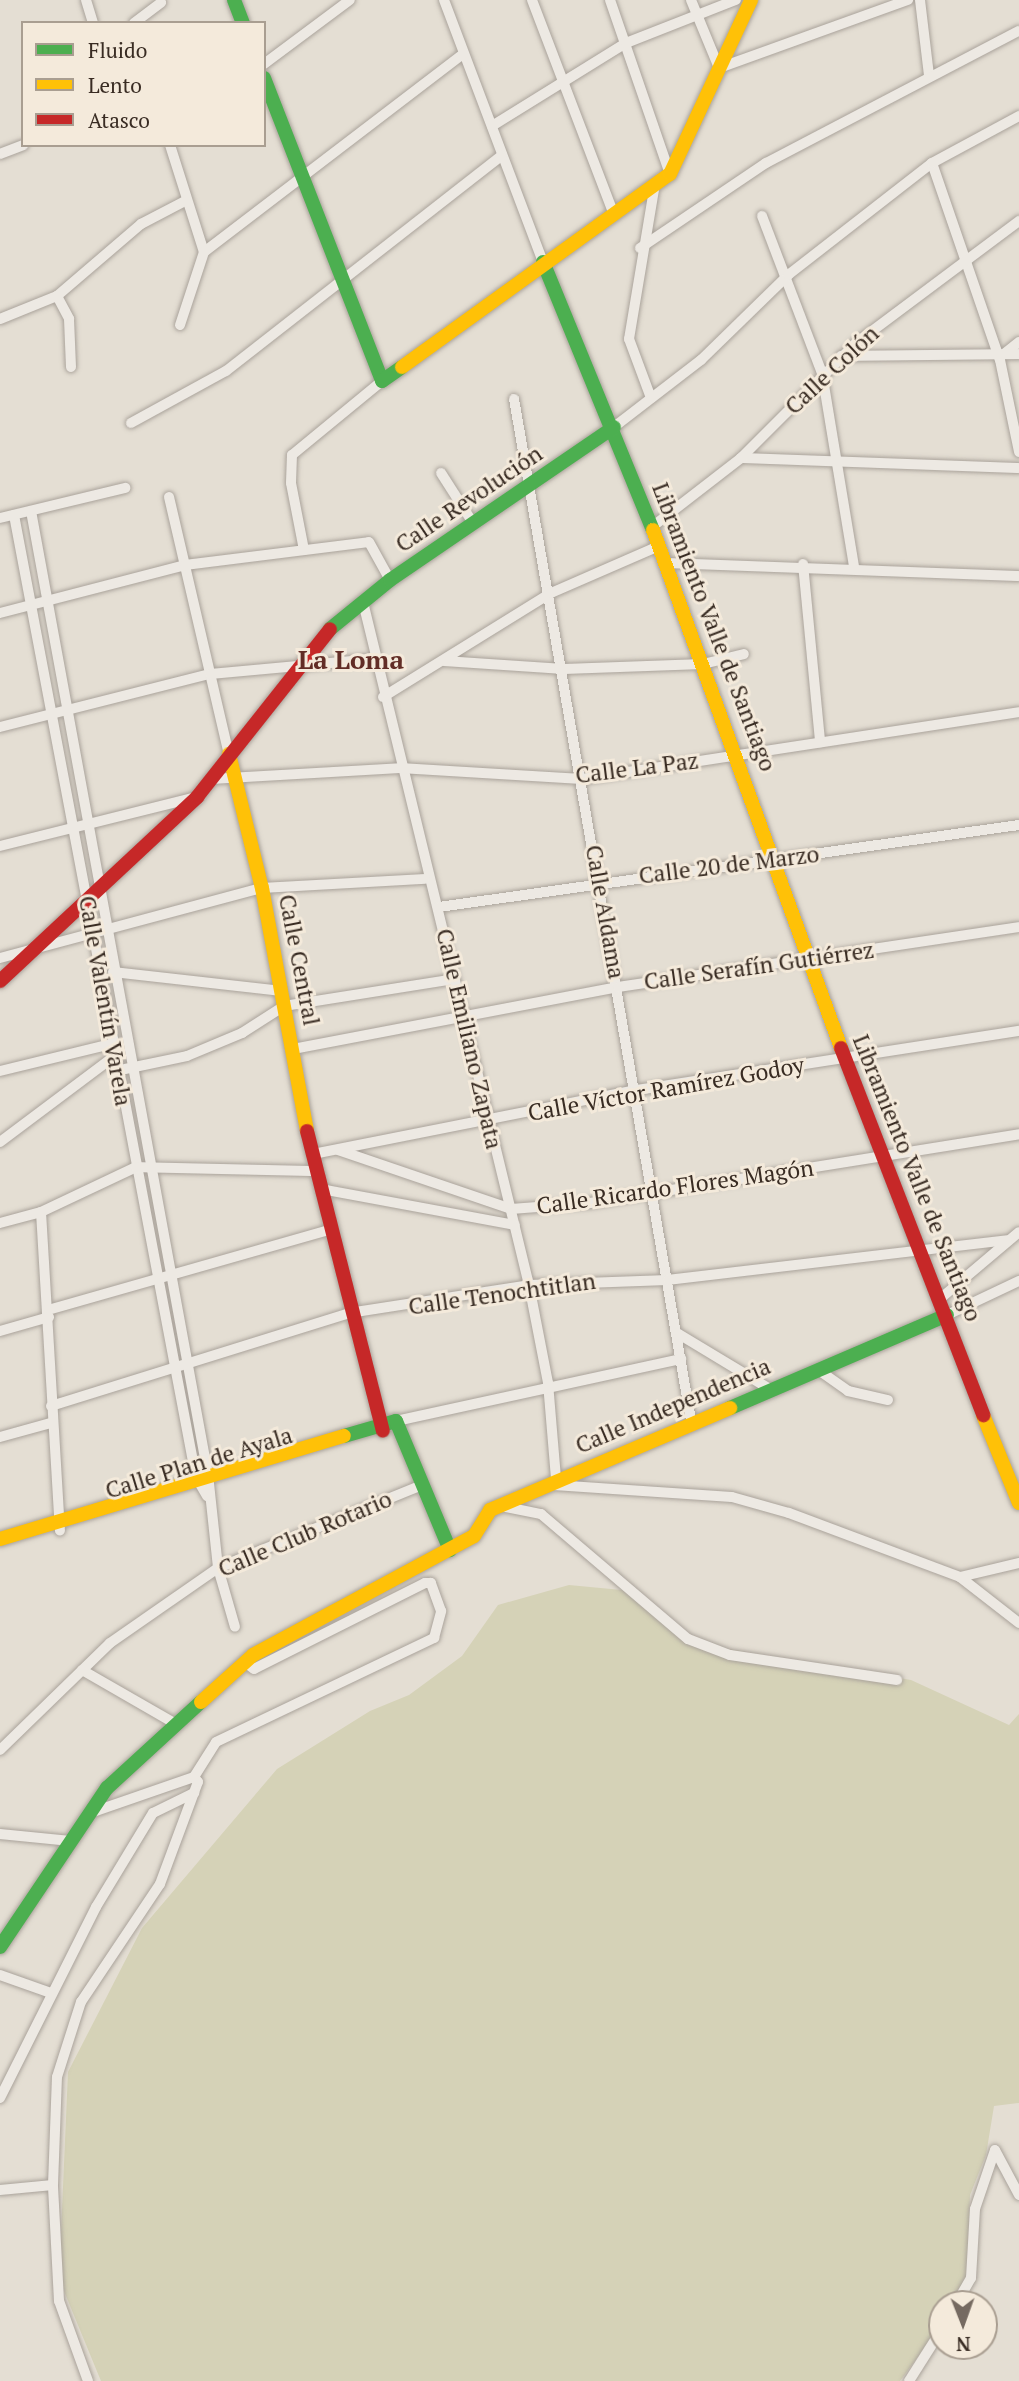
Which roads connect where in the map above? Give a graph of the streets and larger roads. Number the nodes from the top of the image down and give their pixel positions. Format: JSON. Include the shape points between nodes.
{"nodes":[{"id":1,"x":86,"y":0,"type":"edge"},
{"id":2,"x":234,"y":0,"type":"edge"},
{"id":3,"x":350,"y":0,"type":"edge"},
{"id":4,"x":444,"y":0,"type":"edge"},
{"id":5,"x":531,"y":0,"type":"edge"},
{"id":6,"x":610,"y":0,"type":"edge"},
{"id":7,"x":691,"y":0,"type":"edge"},
{"id":8,"x":736,"y":0,"type":"edge"},
{"id":9,"x":751,"y":0,"type":"edge"},
{"id":10,"x":908,"y":0,"type":"edge"},
{"id":11,"x":920,"y":0,"type":"edge"},
{"id":12,"x":161,"y":3,"type":"dead end"},
{"id":13,"x":697,"y":15,"type":"junction"},
{"id":14,"x":92,"y":21,"type":"edge"},
{"id":15,"x":137,"y":21,"type":"edge"},
{"id":16,"x":242,"y":21,"type":"edge"},
{"id":17,"x":1019,"y":31,"type":"edge"},
{"id":18,"x":625,"y":43,"type":"junction"},
{"id":19,"x":462,"y":55,"type":"junction"},
{"id":20,"x":266,"y":63,"type":"edge"},
{"id":21,"x":719,"y":68,"type":"junction"},
{"id":22,"x":929,"y":76,"type":"junction"},
{"id":23,"x":561,"y":81,"type":"junction"},
{"id":24,"x":266,"y":83,"type":"edge"},
{"id":25,"x":1019,"y":116,"type":"edge"},
{"id":26,"x":492,"y":126,"type":"junction"},
{"id":27,"x":21,"y":146,"type":"edge"},
{"id":28,"x":171,"y":147,"type":"edge"},
{"id":29,"x":0,"y":154,"type":"edge"},
{"id":30,"x":501,"y":156,"type":"junction"},
{"id":31,"x":932,"y":163,"type":"junction"},
{"id":32,"x":300,"y":174,"type":"junction"},
{"id":33,"x":670,"y":174,"type":"junction"},
{"id":34,"x":654,"y":189,"type":"junction"},
{"id":35,"x":185,"y":201,"type":"junction"},
{"id":36,"x":614,"y":215,"type":"junction"},
{"id":37,"x":762,"y":216,"type":"dead end"},
{"id":38,"x":1019,"y":221,"type":"edge"},
{"id":39,"x":640,"y":248,"type":"junction"},
{"id":40,"x":204,"y":252,"type":"junction"},
{"id":41,"x":543,"y":262,"type":"junction"},
{"id":42,"x":964,"y":262,"type":"junction"},
{"id":43,"x":788,"y":275,"type":"junction"},
{"id":44,"x":346,"y":282,"type":"junction"},
{"id":45,"x":57,"y":296,"type":"junction"},
{"id":46,"x":0,"y":319,"type":"edge"},
{"id":47,"x":180,"y":325,"type":"dead end"},
{"id":48,"x":1019,"y":342,"type":"edge"},
{"id":49,"x":1001,"y":354,"type":"junction"},
{"id":50,"x":1019,"y":354,"type":"edge"},
{"id":51,"x":841,"y":356,"type":"junction"},
{"id":52,"x":71,"y":367,"type":"dead end"},
{"id":53,"x":822,"y":373,"type":"junction"},
{"id":54,"x":382,"y":381,"type":"junction"},
{"id":55,"x":651,"y":398,"type":"junction"},
{"id":56,"x":514,"y":399,"type":"dead end"},
{"id":57,"x":131,"y":423,"type":"dead end"},
{"id":58,"x":614,"y":427,"type":"junction"},
{"id":59,"x":1019,"y":452,"type":"edge"},
{"id":60,"x":741,"y":458,"type":"junction"},
{"id":61,"x":839,"y":458,"type":"junction"},
{"id":62,"x":1019,"y":468,"type":"edge"},
{"id":63,"x":441,"y":473,"type":"dead end"},
{"id":64,"x":532,"y":483,"type":"junction"},
{"id":65,"x":125,"y":488,"type":"dead end"},
{"id":66,"x":170,"y":497,"type":"dead end"},
{"id":67,"x":32,"y":511,"type":"junction"},
{"id":68,"x":13,"y":515,"type":"junction"},
{"id":69,"x":0,"y":518,"type":"edge"},
{"id":70,"x":473,"y":523,"type":"junction"},
{"id":71,"x":652,"y":527,"type":"junction"},
{"id":72,"x":659,"y":545,"type":"junction"},
{"id":73,"x":304,"y":550,"type":"junction"},
{"id":74,"x":665,"y":563,"type":"junction"},
{"id":75,"x":803,"y":564,"type":"junction"},
{"id":76,"x":185,"y":565,"type":"junction"},
{"id":77,"x":854,"y":567,"type":"junction"},
{"id":78,"x":1019,"y":576,"type":"edge"},
{"id":79,"x":390,"y":580,"type":"junction"},
{"id":80,"x":551,"y":593,"type":"junction"},
{"id":81,"x":45,"y":601,"type":"junction"},
{"id":82,"x":363,"y":602,"type":"junction"},
{"id":83,"x":28,"y":605,"type":"junction"},
{"id":84,"x":0,"y":612,"type":"edge"},
{"id":85,"x":744,"y":654,"type":"dead end"},
{"id":86,"x":374,"y":659,"type":"junction"},
{"id":87,"x":443,"y":661,"type":"junction"},
{"id":88,"x":703,"y":664,"type":"junction"},
{"id":89,"x":290,"y":669,"type":"junction"},
{"id":90,"x":564,"y":669,"type":"junction"},
{"id":91,"x":211,"y":674,"type":"junction"},
{"id":92,"x":383,"y":697,"type":"junction"},
{"id":93,"x":65,"y":709,"type":"junction"},
{"id":94,"x":1019,"y":712,"type":"edge"},
{"id":95,"x":51,"y":713,"type":"junction"},
{"id":96,"x":0,"y":727,"type":"edge"},
{"id":97,"x":820,"y":742,"type":"junction"},
{"id":98,"x":229,"y":754,"type":"junction"},
{"id":99,"x":737,"y":754,"type":"junction"},
{"id":100,"x":400,"y":768,"type":"junction"},
{"id":101,"x":234,"y":775,"type":"junction"},
{"id":102,"x":210,"y":779,"type":"junction"},
{"id":103,"x":582,"y":779,"type":"junction"},
{"id":104,"x":197,"y":797,"type":"junction"},
{"id":105,"x":86,"y":825,"type":"junction"},
{"id":106,"x":1019,"y":825,"type":"edge"},
{"id":107,"x":72,"y":828,"type":"junction"},
{"id":108,"x":0,"y":846,"type":"edge"},
{"id":109,"x":776,"y":860,"type":"junction"},
{"id":110,"x":425,"y":878,"type":"junction"},
{"id":111,"x":600,"y":882,"type":"junction"},
{"id":112,"x":98,"y":888,"type":"junction"},
{"id":113,"x":262,"y":888,"type":"junction"},
{"id":114,"x":87,"y":899,"type":"junction"},
{"id":115,"x":439,"y":906,"type":"junction"},
{"id":116,"x":1019,"y":927,"type":"edge"},
{"id":117,"x":106,"y":932,"type":"junction"},
{"id":118,"x":93,"y":936,"type":"junction"},
{"id":119,"x":34,"y":949,"type":"junction"},
{"id":120,"x":0,"y":958,"type":"edge"},
{"id":121,"x":811,"y":959,"type":"junction"},
{"id":122,"x":113,"y":972,"type":"junction"},
{"id":123,"x":454,"y":979,"type":"junction"},
{"id":124,"x":0,"y":981,"type":"edge"},
{"id":125,"x":618,"y":987,"type":"junction"},
{"id":126,"x":283,"y":998,"type":"junction"},
{"id":127,"x":464,"y":1018,"type":"junction"},
{"id":128,"x":1019,"y":1031,"type":"edge"},
{"id":129,"x":111,"y":1044,"type":"junction"},
{"id":130,"x":126,"y":1044,"type":"junction"},
{"id":131,"x":293,"y":1049,"type":"junction"},
{"id":132,"x":115,"y":1055,"type":"junction"},
{"id":133,"x":844,"y":1060,"type":"junction"},
{"id":134,"x":131,"y":1068,"type":"junction"},
{"id":135,"x":118,"y":1070,"type":"junction"},
{"id":136,"x":0,"y":1071,"type":"edge"},
{"id":137,"x":637,"y":1090,"type":"junction"},
{"id":138,"x":486,"y":1121,"type":"junction"},
{"id":139,"x":1019,"y":1134,"type":"edge"},
{"id":140,"x":0,"y":1142,"type":"edge"},
{"id":141,"x":338,"y":1150,"type":"junction"},
{"id":142,"x":313,"y":1154,"type":"junction"},
{"id":143,"x":879,"y":1158,"type":"junction"},
{"id":144,"x":136,"y":1167,"type":"junction"},
{"id":145,"x":150,"y":1169,"type":"junction"},
{"id":146,"x":317,"y":1171,"type":"junction"},
{"id":147,"x":321,"y":1189,"type":"junction"},
{"id":148,"x":651,"y":1193,"type":"junction"},
{"id":149,"x":511,"y":1209,"type":"junction"},
{"id":150,"x":41,"y":1212,"type":"junction"},
{"id":151,"x":0,"y":1223,"type":"edge"},
{"id":152,"x":515,"y":1225,"type":"junction"},
{"id":153,"x":329,"y":1230,"type":"junction"},
{"id":154,"x":1019,"y":1232,"type":"edge"},
{"id":155,"x":1007,"y":1241,"type":"junction"},
{"id":156,"x":920,"y":1252,"type":"junction"},
{"id":157,"x":172,"y":1275,"type":"junction"},
{"id":158,"x":159,"y":1278,"type":"junction"},
{"id":159,"x":668,"y":1279,"type":"junction"},
{"id":160,"x":1019,"y":1281,"type":"edge"},
{"id":161,"x":529,"y":1286,"type":"junction"},
{"id":162,"x":941,"y":1298,"type":"junction"},
{"id":163,"x":49,"y":1313,"type":"junction"},
{"id":164,"x":349,"y":1313,"type":"junction"},
{"id":165,"x":947,"y":1314,"type":"junction"},
{"id":166,"x":0,"y":1331,"type":"edge"},
{"id":167,"x":677,"y":1333,"type":"junction"},
{"id":168,"x":681,"y":1359,"type":"junction"},
{"id":169,"x":188,"y":1363,"type":"junction"},
{"id":170,"x":175,"y":1367,"type":"junction"},
{"id":171,"x":817,"y":1369,"type":"junction"},
{"id":172,"x":548,"y":1383,"type":"junction"},
{"id":173,"x":773,"y":1391,"type":"junction"},
{"id":174,"x":888,"y":1400,"type":"dead end"},
{"id":175,"x":51,"y":1406,"type":"junction"},
{"id":176,"x":402,"y":1422,"type":"junction"},
{"id":177,"x":51,"y":1423,"type":"junction"},
{"id":178,"x":692,"y":1426,"type":"junction"},
{"id":179,"x":382,"y":1428,"type":"junction"},
{"id":180,"x":0,"y":1437,"type":"edge"},
{"id":181,"x":551,"y":1482,"type":"junction"},
{"id":182,"x":204,"y":1483,"type":"junction"},
{"id":183,"x":422,"y":1485,"type":"junction"},
{"id":184,"x":1019,"y":1503,"type":"edge"},
{"id":185,"x":501,"y":1506,"type":"junction"},
{"id":186,"x":58,"y":1526,"type":"junction"},
{"id":187,"x":0,"y":1539,"type":"edge"},
{"id":188,"x":0,"y":1549,"type":"edge"},
{"id":189,"x":450,"y":1550,"type":"junction"},
{"id":190,"x":1019,"y":1563,"type":"edge"},
{"id":191,"x":218,"y":1568,"type":"junction"},
{"id":192,"x":960,"y":1577,"type":"junction"},
{"id":193,"x":1019,"y":1623,"type":"edge"},
{"id":194,"x":235,"y":1627,"type":"dead end"},
{"id":195,"x":245,"y":1662,"type":"junction"},
{"id":196,"x":82,"y":1670,"type":"junction"},
{"id":197,"x":897,"y":1680,"type":"dead end"},
{"id":198,"x":174,"y":1723,"type":"junction"},
{"id":199,"x":0,"y":1750,"type":"edge"},
{"id":200,"x":194,"y":1777,"type":"junction"},
{"id":201,"x":194,"y":1793,"type":"junction"},
{"id":202,"x":90,"y":1813,"type":"junction"},
{"id":203,"x":0,"y":1834,"type":"edge"},
{"id":204,"x":72,"y":1841,"type":"junction"},
{"id":205,"x":0,"y":1947,"type":"edge"},
{"id":206,"x":0,"y":1975,"type":"edge"},
{"id":207,"x":51,"y":1993,"type":"junction"},
{"id":208,"x":4,"y":2075,"type":"edge"},
{"id":209,"x":0,"y":2098,"type":"edge"},
{"id":210,"x":1007,"y":2174,"type":"junction"},
{"id":211,"x":986,"y":2176,"type":"junction"},
{"id":212,"x":53,"y":2185,"type":"junction"},
{"id":213,"x":0,"y":2190,"type":"edge"},
{"id":214,"x":1019,"y":2195,"type":"edge"},
{"id":215,"x":964,"y":2290,"type":"edge"},
{"id":216,"x":928,"y":2351,"type":"edge"},
{"id":217,"x":88,"y":2381,"type":"edge"},
{"id":218,"x":909,"y":2381,"type":"edge"}],
"edges":[{"from":1,"to":14,"type":"street"},
{"from":2,"to":16,"type":"street"},
{"from":3,"to":20,"type":"street"},
{"from":4,"to":19,"type":"street"},
{"from":5,"to":23,"type":"street"},
{"from":6,"to":18,"type":"street"},
{"from":7,"to":13,"type":"street"},
{"from":8,"to":13,"type":"street"},
{"from":9,"to":21,"type":"street"},
{"from":10,"to":21,"type":"street"},
{"from":11,"to":22,"type":"street"},
{"from":12,"to":15,"type":"street"},
{"from":13,"to":18,"type":"street"},
{"from":13,"to":21,"type":"street"},
{"from":17,"to":22,"type":"street"},
{"from":18,"to":23,"type":"street"},
{"from":18,"to":33,"type":"street"},
{"from":19,"to":26,"type":"street"},
{"from":19,"to":32,"type":"street"},
{"from":21,"to":33,"type":"street"},
{"from":22,"to":39,"type":"street","via":[[766,163]]},
{"from":23,"to":26,"type":"street"},
{"from":23,"to":36,"type":"street"},
{"from":24,"to":32,"type":"street"},
{"from":25,"to":31,"type":"street","name":"Calle Revolución"},
{"from":26,"to":30,"type":"street"},
{"from":27,"to":29,"type":"street"},
{"from":28,"to":35,"type":"street"},
{"from":30,"to":41,"type":"street"},
{"from":30,"to":44,"type":"street"},
{"from":31,"to":42,"type":"street"},
{"from":31,"to":43,"type":"street","name":"Calle Revolución"},
{"from":32,"to":40,"type":"street"},
{"from":32,"to":44,"type":"street"},
{"from":33,"to":34,"type":"street"},
{"from":34,"to":36,"type":"street"},
{"from":34,"to":39,"type":"street"},
{"from":35,"to":40,"type":"street"},
{"from":35,"to":45,"type":"street","via":[[141,224]]},
{"from":36,"to":41,"type":"street"},
{"from":37,"to":43,"type":"street"},
{"from":38,"to":42,"type":"street","name":"Calle Colón"},
{"from":39,"to":55,"type":"street","via":[[629,338]]},
{"from":40,"to":47,"type":"street"},
{"from":41,"to":54,"type":"street"},
{"from":41,"to":58,"type":"street","name":"Libramiento Valle de Santiago"},
{"from":42,"to":49,"type":"street"},
{"from":42,"to":51,"type":"street","name":"Calle Colón"},
{"from":43,"to":53,"type":"street"},
{"from":43,"to":55,"type":"street","name":"Calle Revolución","via":[[701,360]]},
{"from":44,"to":54,"type":"street"},
{"from":44,"to":57,"type":"street","via":[[226,371]]},
{"from":45,"to":46,"type":"street"},
{"from":45,"to":52,"type":"street","via":[[69,319]]},
{"from":48,"to":49,"type":"street"},
{"from":49,"to":50,"type":"street"},
{"from":49,"to":51,"type":"street"},
{"from":49,"to":59,"type":"street"},
{"from":51,"to":53,"type":"street","name":"Calle Colón"},
{"from":53,"to":60,"type":"street","name":"Calle Colón"},
{"from":53,"to":61,"type":"street"},
{"from":54,"to":73,"type":"street","via":[[292,456],[291,478]]},
{"from":55,"to":58,"type":"street","name":"Calle Revolución"},
{"from":56,"to":64,"type":"street","name":"Calle Aldama"},
{"from":58,"to":64,"type":"street","name":"Calle Revolución"},
{"from":58,"to":71,"type":"street","name":"Libramiento Valle de Santiago"},
{"from":60,"to":61,"type":"street"},
{"from":60,"to":71,"type":"street","name":"Calle Colón"},
{"from":61,"to":62,"type":"street"},
{"from":61,"to":77,"type":"street"},
{"from":63,"to":70,"type":"street"},
{"from":64,"to":70,"type":"street","name":"Calle Revolución"},
{"from":64,"to":80,"type":"street","name":"Calle Aldama"},
{"from":65,"to":67,"type":"street"},
{"from":66,"to":76,"type":"street","name":"Calle Central"},
{"from":67,"to":68,"type":"street"},
{"from":67,"to":81,"type":"street","name":"Calle Valentín Varela"},
{"from":68,"to":69,"type":"street"},
{"from":68,"to":83,"type":"street","name":"Calle Valentín Varela"},
{"from":70,"to":79,"type":"street","name":"Calle Revolución"},
{"from":71,"to":72,"type":"street","name":"Libramiento Valle de Santiago"},
{"from":72,"to":74,"type":"street","name":"Libramiento Valle de Santiago"},
{"from":72,"to":80,"type":"street"},
{"from":73,"to":76,"type":"street"},
{"from":73,"to":79,"type":"street","via":[[369,542]]},
{"from":74,"to":75,"type":"street"},
{"from":74,"to":88,"type":"street","name":"Libramiento Valle de Santiago"},
{"from":75,"to":77,"type":"street"},
{"from":75,"to":97,"type":"street"},
{"from":76,"to":81,"type":"street"},
{"from":76,"to":91,"type":"street","name":"Calle Central"},
{"from":77,"to":78,"type":"street"},
{"from":79,"to":82,"type":"street","name":"Calle Revolución"},
{"from":80,"to":87,"type":"street"},
{"from":80,"to":90,"type":"street","name":"Calle Aldama"},
{"from":81,"to":83,"type":"street"},
{"from":81,"to":93,"type":"street","name":"Calle Valentín Varela"},
{"from":82,"to":86,"type":"street","name":"Calle Emiliano Zapata"},
{"from":82,"to":89,"type":"street","name":"Calle Revolución"},
{"from":83,"to":84,"type":"street"},
{"from":83,"to":95,"type":"street","name":"Calle Valentín Varela"},
{"from":85,"to":88,"type":"street"},
{"from":86,"to":89,"type":"street"},
{"from":86,"to":92,"type":"street","name":"Calle Emiliano Zapata"},
{"from":87,"to":90,"type":"street"},
{"from":87,"to":92,"type":"street"},
{"from":88,"to":90,"type":"street"},
{"from":88,"to":99,"type":"street","name":"Libramiento Valle de Santiago"},
{"from":89,"to":91,"type":"street"},
{"from":89,"to":98,"type":"street","name":"Calle Revolución"},
{"from":90,"to":103,"type":"street","name":"Calle Aldama"},
{"from":91,"to":93,"type":"street"},
{"from":91,"to":98,"type":"street","name":"Calle Central"},
{"from":92,"to":100,"type":"street","name":"Calle Emiliano Zapata"},
{"from":93,"to":95,"type":"street"},
{"from":93,"to":105,"type":"street","name":"Calle Valentín Varela"},
{"from":94,"to":97,"type":"street","name":"Calle La Paz"},
{"from":95,"to":96,"type":"street"},
{"from":95,"to":107,"type":"street","name":"Calle Valentín Varela"},
{"from":97,"to":99,"type":"street","name":"Calle La Paz"},
{"from":98,"to":101,"type":"street","name":"Calle Central"},
{"from":98,"to":102,"type":"street","name":"Calle Revolución"},
{"from":99,"to":103,"type":"street","name":"Calle La Paz"},
{"from":99,"to":109,"type":"street","name":"Libramiento Valle de Santiago"},
{"from":100,"to":101,"type":"street","name":"Calle La Paz"},
{"from":100,"to":103,"type":"street","name":"Calle La Paz"},
{"from":100,"to":110,"type":"street","name":"Calle Emiliano Zapata"},
{"from":101,"to":102,"type":"street","name":"Calle La Paz"},
{"from":101,"to":113,"type":"street","name":"Calle Central"},
{"from":102,"to":104,"type":"street","name":"Calle Revolución"},
{"from":103,"to":111,"type":"street","name":"Calle Aldama"},
{"from":104,"to":105,"type":"street"},
{"from":104,"to":112,"type":"street","name":"Calle Revolución"},
{"from":105,"to":107,"type":"street"},
{"from":105,"to":112,"type":"street","name":"Calle Valentín Varela"},
{"from":106,"to":109,"type":"street","name":"Calle 20 de Marzo"},
{"from":107,"to":108,"type":"street"},
{"from":107,"to":114,"type":"street","name":"Calle Valentín Varela"},
{"from":109,"to":111,"type":"street","name":"Calle 20 de Marzo"},
{"from":109,"to":121,"type":"street","name":"Libramiento Valle de Santiago"},
{"from":110,"to":113,"type":"street"},
{"from":110,"to":115,"type":"street","name":"Calle Emiliano Zapata"},
{"from":111,"to":115,"type":"street","name":"Calle 20 de Marzo"},
{"from":111,"to":125,"type":"street","name":"Calle Aldama"},
{"from":112,"to":114,"type":"street","name":"Calle Revolución"},
{"from":112,"to":117,"type":"street","name":"Calle Valentín Varela"},
{"from":113,"to":117,"type":"street"},
{"from":113,"to":126,"type":"street","name":"Calle Central"},
{"from":114,"to":118,"type":"street","name":"Calle Valentín Varela"},
{"from":114,"to":119,"type":"street","name":"Calle Revolución"},
{"from":115,"to":123,"type":"street","name":"Calle Emiliano Zapata"},
{"from":116,"to":121,"type":"street","name":"Calle Serafín Gutiérrez"},
{"from":117,"to":118,"type":"street"},
{"from":117,"to":122,"type":"street","name":"Calle Valentín Varela"},
{"from":118,"to":119,"type":"street"},
{"from":118,"to":129,"type":"street","name":"Calle Valentín Varela"},
{"from":119,"to":120,"type":"street"},
{"from":119,"to":124,"type":"street","name":"Calle Revolución"},
{"from":121,"to":125,"type":"street","name":"Calle Serafín Gutiérrez"},
{"from":121,"to":133,"type":"street","name":"Libramiento Valle de Santiago"},
{"from":122,"to":126,"type":"street"},
{"from":122,"to":130,"type":"street","name":"Calle Valentín Varela"},
{"from":123,"to":126,"type":"street"},
{"from":123,"to":127,"type":"street","name":"Calle Emiliano Zapata"},
{"from":125,"to":127,"type":"street","name":"Calle Serafín Gutiérrez"},
{"from":125,"to":137,"type":"street","name":"Calle Aldama"},
{"from":126,"to":131,"type":"street","name":"Calle Central"},
{"from":126,"to":134,"type":"street","via":[[242,1033],[187,1056]]},
{"from":127,"to":131,"type":"street","name":"Calle Serafín Gutiérrez"},
{"from":127,"to":138,"type":"street","name":"Calle Emiliano Zapata"},
{"from":128,"to":133,"type":"street","name":"Calle Víctor Ramírez Godoy"},
{"from":129,"to":130,"type":"street"},
{"from":129,"to":132,"type":"street","name":"Calle Valentín Varela"},
{"from":129,"to":136,"type":"street"},
{"from":130,"to":132,"type":"street"},
{"from":130,"to":134,"type":"street","name":"Calle Valentín Varela"},
{"from":131,"to":142,"type":"street","name":"Calle Central"},
{"from":132,"to":135,"type":"street","name":"Calle Valentín Varela"},
{"from":132,"to":140,"type":"street"},
{"from":133,"to":137,"type":"street","name":"Calle Víctor Ramírez Godoy"},
{"from":133,"to":143,"type":"street","name":"Libramiento Valle de Santiago"},
{"from":134,"to":135,"type":"street"},
{"from":134,"to":145,"type":"street","name":"Calle Valentín Varela"},
{"from":135,"to":144,"type":"street","name":"Calle Valentín Varela"},
{"from":137,"to":138,"type":"street","name":"Calle Víctor Ramírez Godoy"},
{"from":137,"to":148,"type":"street","name":"Calle Aldama"},
{"from":138,"to":141,"type":"street","name":"Calle Víctor Ramírez Godoy"},
{"from":138,"to":149,"type":"street","name":"Calle Emiliano Zapata"},
{"from":139,"to":143,"type":"street","name":"Calle Ricardo Flores Magón"},
{"from":141,"to":142,"type":"street","name":"Calle Víctor Ramírez Godoy"},
{"from":141,"to":149,"type":"street","name":"Calle Ricardo Flores Magón"},
{"from":142,"to":146,"type":"street","name":"Calle Central"},
{"from":143,"to":148,"type":"street","name":"Calle Ricardo Flores Magón"},
{"from":143,"to":156,"type":"street","name":"Libramiento Valle de Santiago"},
{"from":144,"to":145,"type":"street"},
{"from":144,"to":150,"type":"street"},
{"from":144,"to":158,"type":"street","name":"Calle Valentín Varela"},
{"from":145,"to":146,"type":"street","via":[[255,1165]]},
{"from":145,"to":157,"type":"street","name":"Calle Valentín Varela"},
{"from":146,"to":147,"type":"street","name":"Calle Central"},
{"from":147,"to":152,"type":"street"},
{"from":147,"to":153,"type":"street","name":"Calle Central"},
{"from":148,"to":149,"type":"street","name":"Calle Ricardo Flores Magón"},
{"from":148,"to":159,"type":"street","name":"Calle Aldama"},
{"from":149,"to":152,"type":"street","name":"Calle Emiliano Zapata"},
{"from":150,"to":151,"type":"street"},
{"from":150,"to":163,"type":"street"},
{"from":152,"to":161,"type":"street","name":"Calle Emiliano Zapata"},
{"from":153,"to":157,"type":"street"},
{"from":153,"to":164,"type":"street","name":"Calle Central"},
{"from":154,"to":155,"type":"street"},
{"from":155,"to":156,"type":"street","name":"Calle Tenochtitlan"},
{"from":155,"to":162,"type":"street"},
{"from":156,"to":159,"type":"street","name":"Calle Tenochtitlan"},
{"from":156,"to":162,"type":"street","name":"Libramiento Valle de Santiago"},
{"from":157,"to":158,"type":"street"},
{"from":157,"to":169,"type":"street","name":"Calle Valentín Varela"},
{"from":158,"to":163,"type":"street"},
{"from":158,"to":170,"type":"street","name":"Calle Valentín Varela"},
{"from":159,"to":161,"type":"street","name":"Calle Tenochtitlan"},
{"from":159,"to":167,"type":"street","name":"Calle Aldama"},
{"from":160,"to":165,"type":"street"},
{"from":161,"to":164,"type":"street","name":"Calle Tenochtitlan"},
{"from":161,"to":172,"type":"street","name":"Calle Emiliano Zapata"},
{"from":162,"to":165,"type":"street","name":"Libramiento Valle de Santiago"},
{"from":163,"to":166,"type":"street"},
{"from":163,"to":175,"type":"street"},
{"from":164,"to":169,"type":"street","name":"Calle Tenochtitlan"},
{"from":164,"to":179,"type":"street","name":"Calle Central"},
{"from":165,"to":171,"type":"street"},
{"from":165,"to":184,"type":"street","name":"Libramiento Valle de Santiago"},
{"from":167,"to":168,"type":"street","name":"Calle Aldama"},
{"from":167,"to":173,"type":"street"},
{"from":168,"to":172,"type":"street","name":"Calle Plan de Ayala"},
{"from":168,"to":178,"type":"street","name":"Calle Aldama"},
{"from":169,"to":170,"type":"street","name":"Calle Tenochtitlan"},
{"from":169,"to":182,"type":"street","name":"Calle Valentín Varela"},
{"from":170,"to":175,"type":"street","name":"Calle Tenochtitlan"},
{"from":170,"to":182,"type":"street","name":"Calle Valentín Varela"},
{"from":171,"to":173,"type":"street","name":"Calle Independencia"},
{"from":171,"to":174,"type":"street","via":[[848,1391]]},
{"from":172,"to":176,"type":"street","name":"Calle Plan de Ayala"},
{"from":172,"to":181,"type":"street","name":"Calle Emiliano Zapata"},
{"from":173,"to":178,"type":"street","name":"Calle Independencia"},
{"from":175,"to":177,"type":"street"},
{"from":176,"to":179,"type":"street","name":"Calle Plan de Ayala"},
{"from":176,"to":183,"type":"street"},
{"from":177,"to":180,"type":"street"},
{"from":177,"to":186,"type":"street"},
{"from":178,"to":181,"type":"street","name":"Calle Independencia"},
{"from":179,"to":182,"type":"street","name":"Calle Plan de Ayala"},
{"from":181,"to":185,"type":"street","name":"Calle Independencia"},
{"from":181,"to":192,"type":"street","via":[[732,1497]]},
{"from":182,"to":186,"type":"street","name":"Calle Plan de Ayala"},
{"from":182,"to":191,"type":"street"},
{"from":183,"to":189,"type":"street"},
{"from":183,"to":191,"type":"street","name":"Calle Club Rotario"},
{"from":185,"to":189,"type":"street","via":[[490,1510],[474,1536]]},
{"from":185,"to":197,"type":"street","via":[[541,1514],[688,1639],[730,1655]]},
{"from":186,"to":187,"type":"street","name":"Calle Plan de Ayala"},
{"from":186,"to":188,"type":"street","name":"Calle Plan de Ayala"},
{"from":189,"to":195,"type":"street"},
{"from":190,"to":192,"type":"street"},
{"from":191,"to":194,"type":"street"},
{"from":191,"to":196,"type":"street","name":"Calle Club Rotario","via":[[110,1643]]},
{"from":192,"to":193,"type":"street"},
{"from":195,"to":198,"type":"street"},
{"from":195,"to":200,"type":"street","via":[[254,1669],[430,1583],[441,1611],[434,1638],[216,1742]]},
{"from":196,"to":198,"type":"street"},
{"from":196,"to":199,"type":"street","name":"Calle Club Rotario"},
{"from":198,"to":202,"type":"street"},
{"from":200,"to":201,"type":"street"},
{"from":200,"to":202,"type":"street"},
{"from":201,"to":207,"type":"street","via":[[153,1813]]},
{"from":201,"to":212,"type":"street","via":[[160,1884],[81,2002],[57,2077]]},
{"from":202,"to":204,"type":"street"},
{"from":203,"to":204,"type":"street"},
{"from":204,"to":205,"type":"street"},
{"from":206,"to":207,"type":"street"},
{"from":207,"to":208,"type":"street"},
{"from":208,"to":209,"type":"street"},
{"from":210,"to":211,"type":"street"},
{"from":210,"to":211,"type":"street","via":[[995,2150]]},
{"from":210,"to":214,"type":"street"},
{"from":211,"to":215,"type":"street","via":[[975,2209],[971,2278]]},
{"from":212,"to":213,"type":"street"},
{"from":212,"to":217,"type":"street","via":[[58,2301]]},
{"from":216,"to":218,"type":"street"}]}
